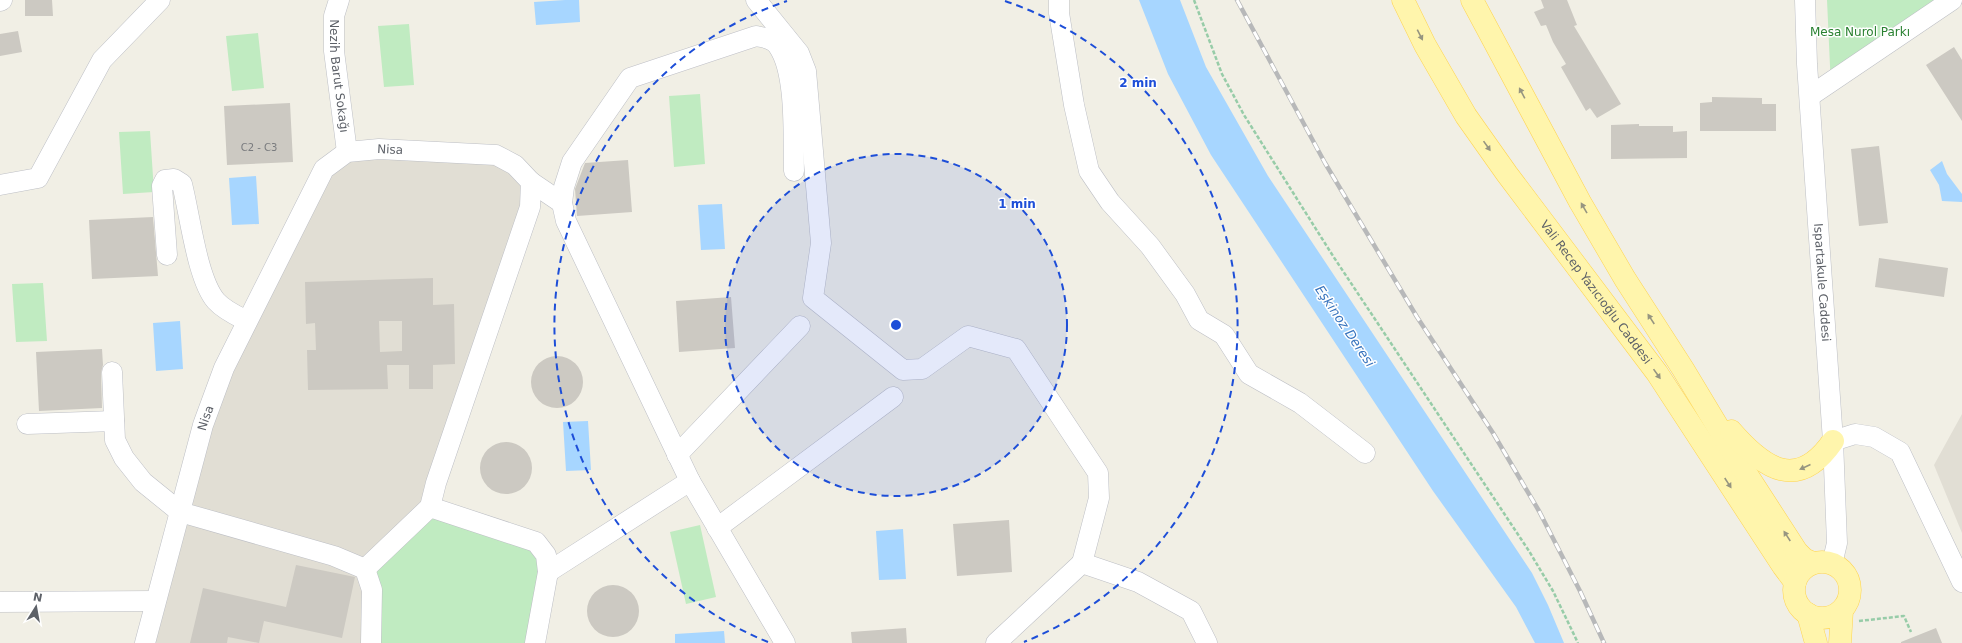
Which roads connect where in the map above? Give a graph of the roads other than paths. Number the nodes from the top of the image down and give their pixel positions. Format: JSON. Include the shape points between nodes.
{"nodes":[{"id":1,"x":160,"y":0,"type":"edge"},
{"id":2,"x":339,"y":0,"type":"edge"},
{"id":3,"x":756,"y":0,"type":"edge"},
{"id":4,"x":1059,"y":0,"type":"edge"},
{"id":5,"x":1403,"y":0,"type":"edge"},
{"id":6,"x":1472,"y":0,"type":"edge"},
{"id":7,"x":1805,"y":0,"type":"edge"},
{"id":8,"x":1952,"y":0,"type":"edge"},
{"id":9,"x":1810,"y":96,"type":"junction"},
{"id":10,"x":347,"y":152,"type":"junction"},
{"id":11,"x":794,"y":171,"type":"dead end"},
{"id":12,"x":531,"y":182,"type":"junction"},
{"id":13,"x":0,"y":185,"type":"edge"},
{"id":14,"x":562,"y":203,"type":"junction"},
{"id":15,"x":167,"y":255,"type":"dead end"},
{"id":16,"x":247,"y":321,"type":"junction"},
{"id":17,"x":800,"y":326,"type":"dead end"},
{"id":18,"x":112,"y":372,"type":"dead end"},
{"id":19,"x":893,"y":397,"type":"dead end"},
{"id":20,"x":1708,"y":409,"type":"junction"},
{"id":21,"x":27,"y":424,"type":"dead end"},
{"id":22,"x":114,"y":431,"type":"junction"},
{"id":23,"x":1833,"y":441,"type":"junction"},
{"id":24,"x":1364,"y":453,"type":"dead end"},
{"id":25,"x":677,"y":455,"type":"junction"},
{"id":26,"x":690,"y":480,"type":"junction"},
{"id":27,"x":430,"y":507,"type":"junction"},
{"id":28,"x":180,"y":512,"type":"junction"},
{"id":29,"x":717,"y":528,"type":"junction"},
{"id":30,"x":1082,"y":563,"type":"junction"},
{"id":31,"x":1822,"y":564,"type":"junction"},
{"id":32,"x":365,"y":569,"type":"junction"},
{"id":33,"x":548,"y":572,"type":"junction"},
{"id":34,"x":1795,"y":582,"type":"junction"},
{"id":35,"x":1962,"y":582,"type":"edge"},
{"id":36,"x":156,"y":601,"type":"junction"},
{"id":37,"x":0,"y":602,"type":"edge"},
{"id":38,"x":1808,"y":614,"type":"junction"},
{"id":39,"x":1841,"y":625,"type":"edge"},
{"id":40,"x":145,"y":643,"type":"edge"},
{"id":41,"x":371,"y":643,"type":"edge"},
{"id":42,"x":535,"y":643,"type":"edge"},
{"id":43,"x":785,"y":643,"type":"edge"},
{"id":44,"x":996,"y":643,"type":"edge"},
{"id":45,"x":1206,"y":643,"type":"edge"},
{"id":46,"x":1816,"y":643,"type":"edge"}],
"edges":[{"from":1,"to":13,"type":"street","via":[[102,60],[38,178]]},
{"from":2,"to":10,"type":"street","name":"Nezih Barut Sokağı","via":[[334,16],[334,51]]},
{"from":3,"to":30,"type":"street","via":[[799,54],[806,71],[821,243],[813,298],[903,370],[922,369],[968,336],[1016,349],[1098,473],[1099,498]]},
{"from":4,"to":24,"type":"street","via":[[1074,105],[1089,172],[1110,202],[1150,246],[1185,294],[1199,320],[1224,335],[1249,374],[1300,403]]},
{"from":5,"to":34,"type":"main road","name":"Vali Recep Yazıcıoğlu Caddesi","one_way":true,"via":[[1425,45],[1466,116],[1506,174],[1657,373],[1782,566]]},
{"from":20,"to":6,"type":"main road","one_way":true,"via":[[1625,279],[1580,202]]},
{"from":7,"to":9,"type":"street","name":"Ispartakule Caddesi"},
{"from":8,"to":9,"type":"street"},
{"from":9,"to":23,"type":"street","name":"Ispartakule Caddesi"},
{"from":10,"to":12,"type":"street","name":"Nisa","via":[[379,149],[496,156],[516,165]]},
{"from":10,"to":16,"type":"street","name":"Nisa","via":[[324,169]]},
{"from":11,"to":14,"type":"street","via":[[791,80],[778,45],[770,39],[756,36],[630,78],[572,162]]},
{"from":12,"to":14,"type":"street","name":"Nisa"},
{"from":12,"to":27,"type":"street","via":[[530,207]]},
{"from":14,"to":25,"type":"street","via":[[566,221]]},
{"from":15,"to":16,"type":"street","via":[[162,186],[164,180],[174,179],[182,184],[204,281],[217,301]]},
{"from":16,"to":28,"type":"street","name":"Nisa","via":[[224,368],[203,425]]},
{"from":17,"to":25,"type":"street"},
{"from":18,"to":22,"type":"street"},
{"from":19,"to":29,"type":"street"},
{"from":23,"to":20,"type":"main road","one_way":true,"via":[[1814,463],[1793,472],[1783,471],[1770,467],[1746,448]]},
{"from":31,"to":20,"type":"main road","one_way":true,"via":[[1804,559],[1797,552]]},
{"from":21,"to":22,"type":"street"},
{"from":22,"to":28,"type":"street","via":[[124,458],[143,482]]},
{"from":23,"to":31,"type":"street","name":"Ispartakule Caddesi","via":[[1837,543]]},
{"from":23,"to":35,"type":"street","via":[[1855,434],[1874,437],[1900,452]]},
{"from":25,"to":26,"type":"street"},
{"from":26,"to":29,"type":"street"},
{"from":26,"to":33,"type":"street"},
{"from":27,"to":32,"type":"street"},
{"from":27,"to":33,"type":"street","via":[[536,542],[546,555]]},
{"from":28,"to":32,"type":"street","via":[[334,556]]},
{"from":28,"to":36,"type":"street","name":"Nisa"},
{"from":29,"to":43,"type":"street"},
{"from":30,"to":44,"type":"street"},
{"from":30,"to":45,"type":"street","via":[[1138,582],[1191,611]]},
{"from":31,"to":34,"type":"main road","via":[[1802,571]]},
{"from":31,"to":39,"type":"main road","via":[[1840,568],[1849,584],[1850,593]]},
{"from":32,"to":41,"type":"street","via":[[372,590]]},
{"from":33,"to":42,"type":"street"},
{"from":34,"to":38,"type":"main road","via":[[1793,590],[1796,600]]},
{"from":36,"to":37,"type":"street"},
{"from":36,"to":40,"type":"street","name":"Nisa"},
{"from":38,"to":39,"type":"main road","via":[[1816,617],[1834,615]]},
{"from":38,"to":46,"type":"main road"}]}
